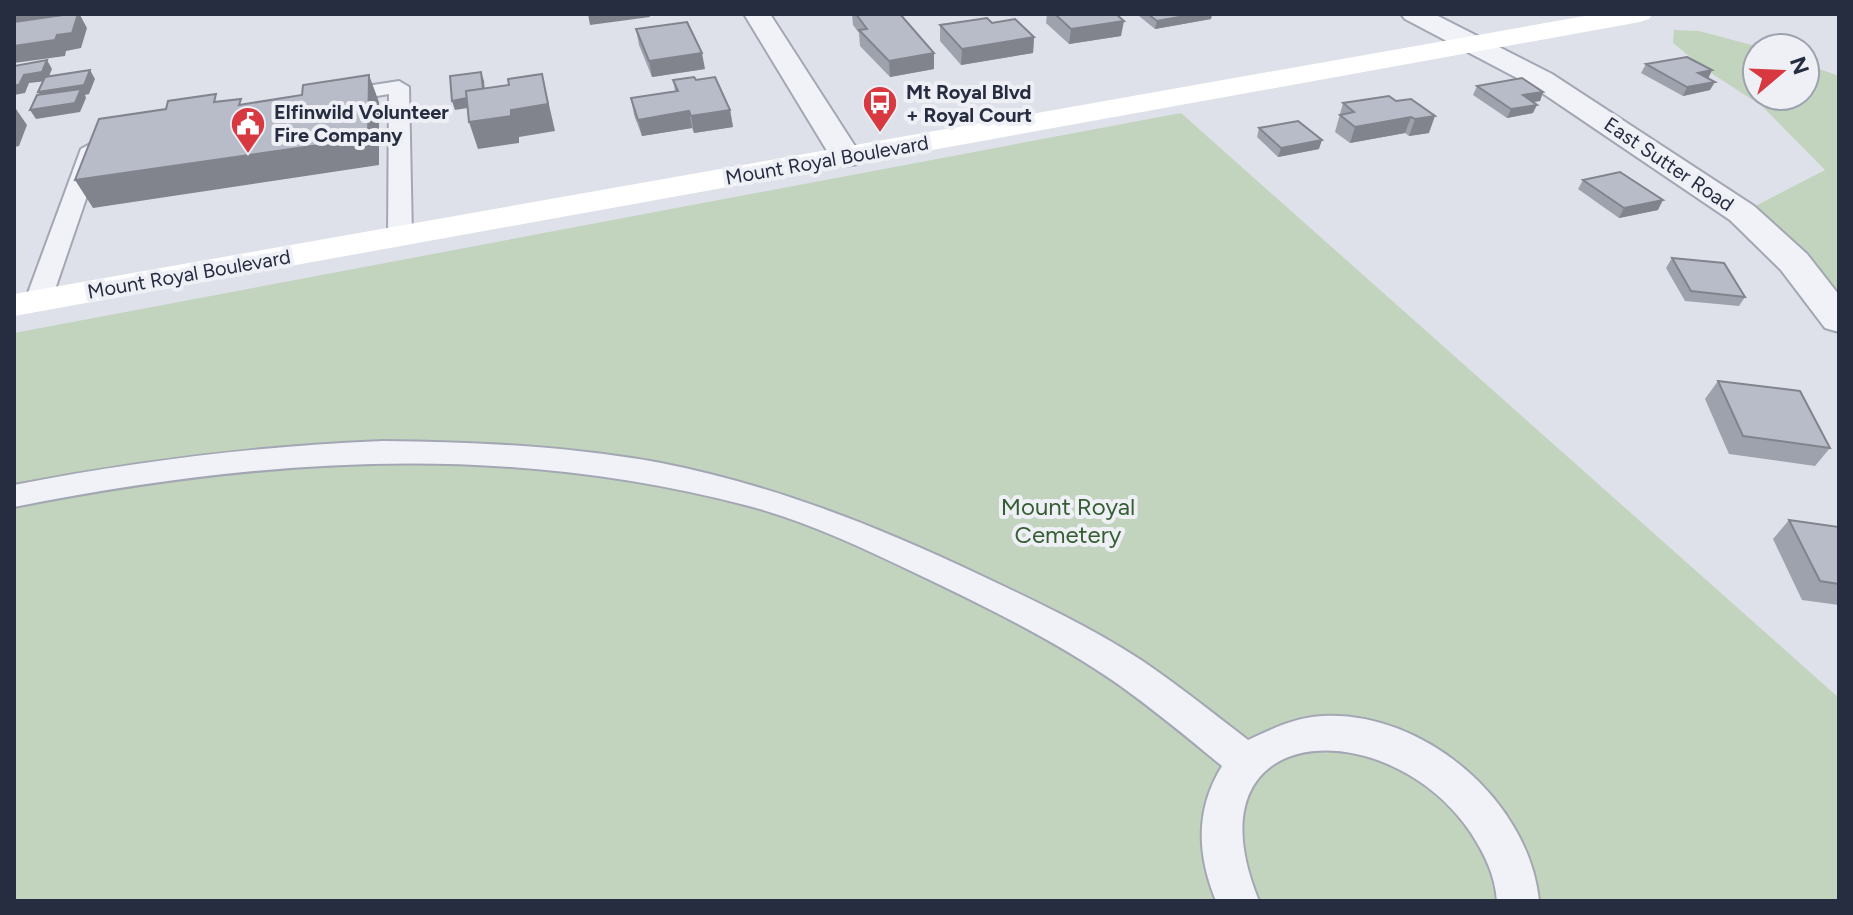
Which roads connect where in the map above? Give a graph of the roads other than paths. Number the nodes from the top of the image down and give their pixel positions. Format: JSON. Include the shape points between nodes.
{"nodes":[{"id":1,"x":757,"y":14,"type":"edge"},
{"id":2,"x":1414,"y":14,"type":"edge"},
{"id":3,"x":1640,"y":14,"type":"edge"},
{"id":4,"x":1471,"y":43,"type":"junction"},
{"id":5,"x":308,"y":102,"type":"edge"},
{"id":6,"x":112,"y":133,"type":"edge"},
{"id":7,"x":846,"y":157,"type":"junction"},
{"id":8,"x":400,"y":237,"type":"junction"},
{"id":9,"x":26,"y":303,"type":"edge"},
{"id":10,"x":1839,"y":320,"type":"edge"},
{"id":11,"x":14,"y":496,"type":"edge"},
{"id":12,"x":1246,"y":762,"type":"junction"},
{"id":13,"x":1238,"y":901,"type":"edge"},
{"id":14,"x":1518,"y":901,"type":"edge"}],
"edges":[{"from":1,"to":7,"type":"street"},
{"from":2,"to":4,"type":"street","name":"East Sutter Road"},
{"from":3,"to":4,"type":"main road","name":"Mount Royal Boulevard"},
{"from":4,"to":7,"type":"main road","name":"Mount Royal Boulevard"},
{"from":4,"to":10,"type":"street","name":"East Sutter Road","via":[[1542,80],[1742,213],[1794,262]]},
{"from":5,"to":8,"type":"lane","via":[[399,87]]},
{"from":6,"to":9,"type":"lane","via":[[96,135]]},
{"from":7,"to":8,"type":"main road","name":"Mount Royal Boulevard"},
{"from":8,"to":9,"type":"main road","name":"Mount Royal Boulevard"},
{"from":11,"to":12,"type":"lane","via":[[249,457],[362,450],[554,459],[677,478],[828,520],[1042,619],[1159,694]]},
{"from":12,"to":13,"type":"lane","via":[[1223,803],[1219,839]]},
{"from":12,"to":14,"type":"lane","via":[[1303,734],[1367,737],[1400,749],[1433,767],[1486,819],[1508,857]]}]}
